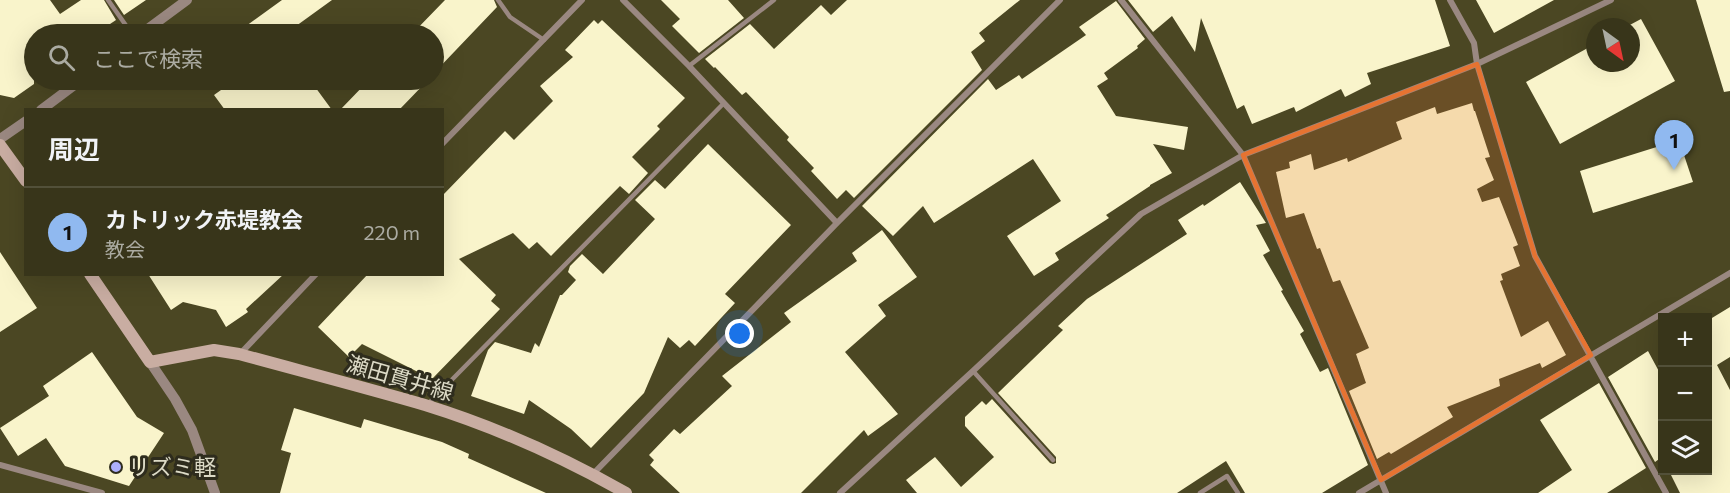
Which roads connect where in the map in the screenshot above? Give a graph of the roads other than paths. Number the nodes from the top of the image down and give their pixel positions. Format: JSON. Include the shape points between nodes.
{"nodes":[{"id":1,"x":108,"y":0,"type":"edge"},
{"id":2,"x":188,"y":0,"type":"edge"},
{"id":3,"x":498,"y":0,"type":"edge"},
{"id":4,"x":582,"y":0,"type":"edge"},
{"id":5,"x":623,"y":0,"type":"edge"},
{"id":6,"x":774,"y":0,"type":"edge"},
{"id":7,"x":1060,"y":0,"type":"edge"},
{"id":8,"x":1121,"y":0,"type":"edge"},
{"id":9,"x":1450,"y":0,"type":"edge"},
{"id":10,"x":1611,"y":0,"type":"edge"},
{"id":11,"x":125,"y":24,"type":"edge"},
{"id":12,"x":155,"y":24,"type":"edge"},
{"id":13,"x":544,"y":40,"type":"junction"},
{"id":14,"x":1477,"y":64,"type":"junction"},
{"id":15,"x":689,"y":66,"type":"junction"},
{"id":16,"x":67,"y":90,"type":"edge"},
{"id":17,"x":723,"y":104,"type":"junction"},
{"id":18,"x":43,"y":108,"type":"edge"},
{"id":19,"x":24,"y":122,"type":"edge"},
{"id":20,"x":0,"y":139,"type":"edge"},
{"id":21,"x":444,"y":142,"type":"edge"},
{"id":22,"x":0,"y":145,"type":"edge"},
{"id":23,"x":1243,"y":155,"type":"junction"},
{"id":24,"x":24,"y":178,"type":"edge"},
{"id":25,"x":837,"y":223,"type":"junction"},
{"id":26,"x":1730,"y":273,"type":"edge"},
{"id":27,"x":91,"y":276,"type":"edge"},
{"id":28,"x":314,"y":276,"type":"edge"},
{"id":29,"x":239,"y":354,"type":"junction"},
{"id":30,"x":1591,"y":355,"type":"junction"},
{"id":31,"x":150,"y":362,"type":"junction"},
{"id":32,"x":973,"y":371,"type":"junction"},
{"id":33,"x":426,"y":405,"type":"junction"},
{"id":34,"x":1053,"y":460,"type":"dead end"},
{"id":35,"x":0,"y":465,"type":"edge"},
{"id":36,"x":593,"y":474,"type":"junction"},
{"id":37,"x":1381,"y":480,"type":"junction"},
{"id":38,"x":102,"y":493,"type":"edge"},
{"id":39,"x":215,"y":493,"type":"edge"},
{"id":40,"x":626,"y":493,"type":"edge"},
{"id":41,"x":840,"y":493,"type":"edge"},
{"id":42,"x":1200,"y":493,"type":"edge"},
{"id":43,"x":1238,"y":493,"type":"edge"},
{"id":44,"x":1359,"y":493,"type":"edge"},
{"id":45,"x":1386,"y":493,"type":"edge"},
{"id":46,"x":1666,"y":493,"type":"edge"}],
"edges":[{"from":1,"to":11,"type":"lane"},
{"from":2,"to":12,"type":"street"},
{"from":3,"to":13,"type":"lane","via":[[510,17]]},
{"from":4,"to":13,"type":"street"},
{"from":5,"to":15,"type":"street"},
{"from":6,"to":15,"type":"lane"},
{"from":7,"to":25,"type":"street"},
{"from":8,"to":23,"type":"street"},
{"from":9,"to":14,"type":"street","via":[[1474,43]]},
{"from":10,"to":14,"type":"street"},
{"from":13,"to":21,"type":"street"},
{"from":14,"to":23,"type":"street"},
{"from":14,"to":30,"type":"street","via":[[1535,256]]},
{"from":15,"to":17,"type":"street"},
{"from":16,"to":18,"type":"street"},
{"from":17,"to":25,"type":"street"},
{"from":17,"to":33,"type":"lane"},
{"from":19,"to":20,"type":"street"},
{"from":22,"to":24,"type":"main road"},
{"from":23,"to":32,"type":"street","via":[[1141,214]]},
{"from":23,"to":37,"type":"street"},
{"from":25,"to":36,"type":"street"},
{"from":26,"to":30,"type":"street"},
{"from":27,"to":31,"type":"main road"},
{"from":28,"to":29,"type":"street"},
{"from":29,"to":31,"type":"main road","name":"瀬田貫井線","via":[[214,350]]},
{"from":29,"to":33,"type":"main road","name":"瀬田貫井線"},
{"from":30,"to":37,"type":"street"},
{"from":30,"to":46,"type":"street"},
{"from":31,"to":39,"type":"street","via":[[192,430]]},
{"from":32,"to":34,"type":"lane"},
{"from":32,"to":41,"type":"street"},
{"from":33,"to":36,"type":"main road","name":"瀬田貫井線","via":[[539,448]]},
{"from":35,"to":38,"type":"street"},
{"from":36,"to":40,"type":"main road","name":"瀬田貫井線"},
{"from":37,"to":44,"type":"street"},
{"from":37,"to":45,"type":"street"},
{"from":42,"to":43,"type":"lane","via":[[1227,476]]}]}
